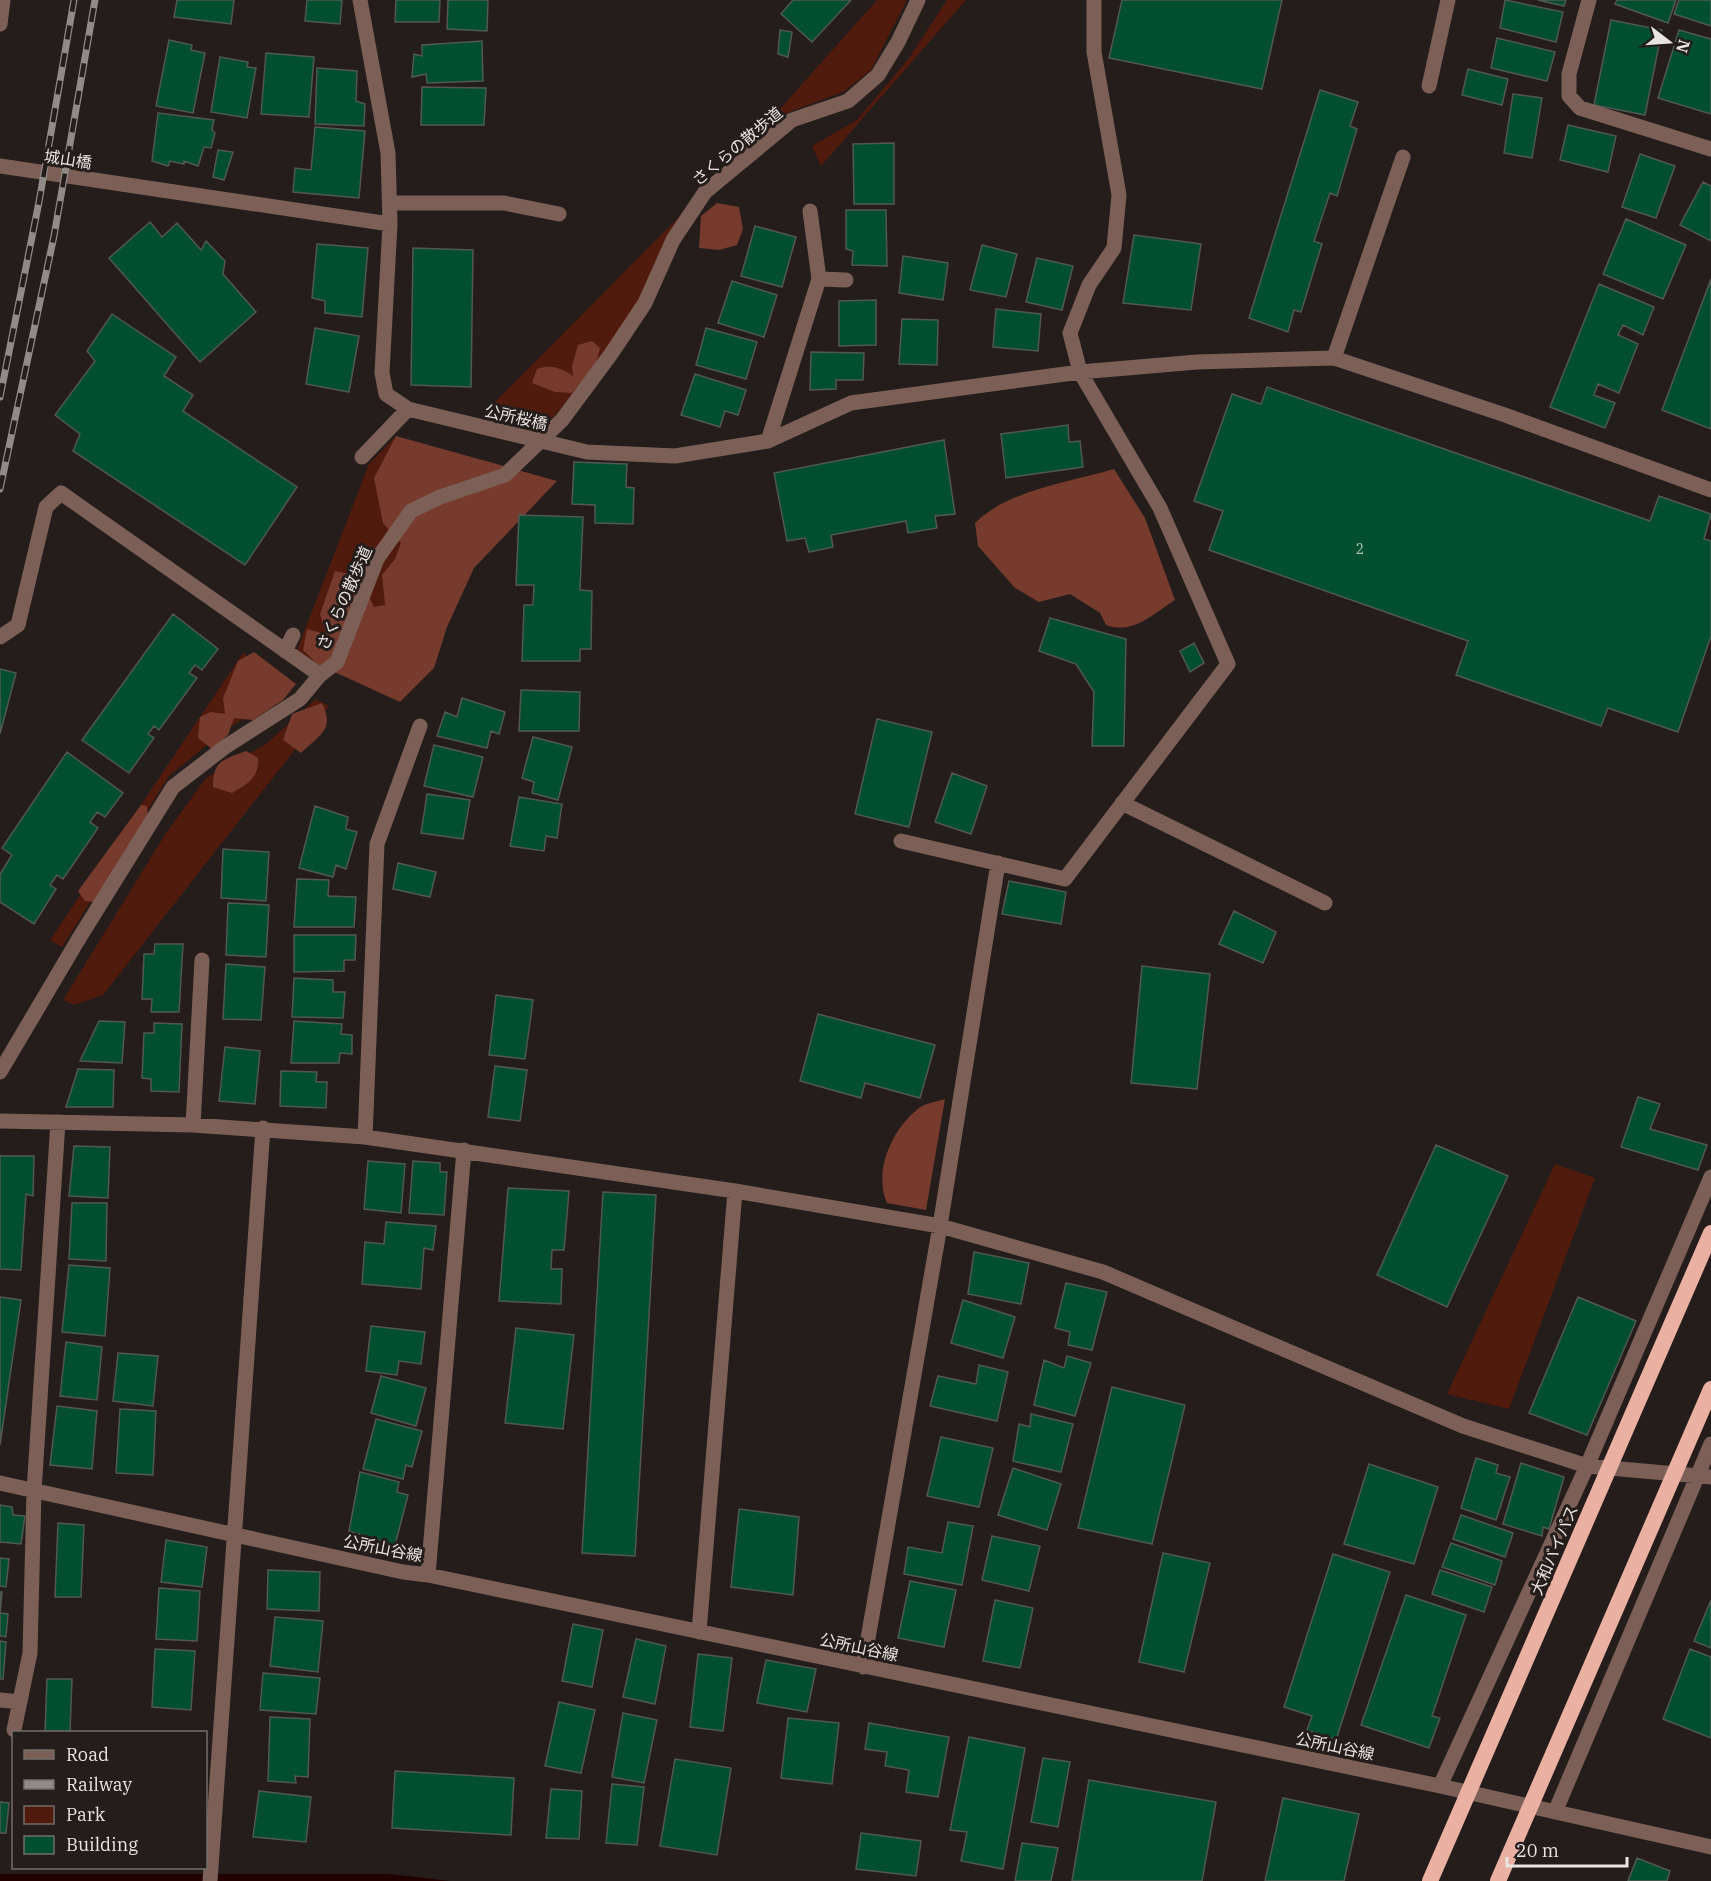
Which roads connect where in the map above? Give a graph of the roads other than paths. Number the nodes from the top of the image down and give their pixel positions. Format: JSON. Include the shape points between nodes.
{"nodes":[{"id":1,"x":3,"y":0,"type":"edge"},
{"id":2,"x":360,"y":0,"type":"edge"},
{"id":3,"x":918,"y":0,"type":"edge"},
{"id":4,"x":1094,"y":0,"type":"edge"},
{"id":5,"x":1448,"y":0,"type":"edge"},
{"id":6,"x":1589,"y":0,"type":"edge"},
{"id":7,"x":0,"y":24,"type":"edge"},
{"id":8,"x":1429,"y":86,"type":"dead end"},
{"id":9,"x":1711,"y":149,"type":"edge"},
{"id":10,"x":1403,"y":157,"type":"dead end"},
{"id":11,"x":0,"y":166,"type":"edge"},
{"id":12,"x":390,"y":203,"type":"junction"},
{"id":13,"x":810,"y":211,"type":"dead end"},
{"id":14,"x":559,"y":214,"type":"dead end"},
{"id":15,"x":390,"y":224,"type":"junction"},
{"id":16,"x":819,"y":279,"type":"junction"},
{"id":17,"x":846,"y":280,"type":"dead end"},
{"id":18,"x":1334,"y":358,"type":"junction"},
{"id":19,"x":1080,"y":372,"type":"junction"},
{"id":20,"x":408,"y":409,"type":"junction"},
{"id":21,"x":768,"y":441,"type":"junction"},
{"id":22,"x":362,"y":457,"type":"dead end"},
{"id":23,"x":1711,"y":490,"type":"edge"},
{"id":24,"x":293,"y":635,"type":"dead end"},
{"id":25,"x":0,"y":637,"type":"edge"},
{"id":26,"x":285,"y":651,"type":"junction"},
{"id":27,"x":320,"y":675,"type":"junction"},
{"id":28,"x":420,"y":726,"type":"dead end"},
{"id":29,"x":1122,"y":803,"type":"junction"},
{"id":30,"x":901,"y":841,"type":"dead end"},
{"id":31,"x":998,"y":863,"type":"junction"},
{"id":32,"x":1325,"y":903,"type":"dead end"},
{"id":33,"x":202,"y":960,"type":"dead end"},
{"id":34,"x":0,"y":1071,"type":"edge"},
{"id":35,"x":0,"y":1121,"type":"edge"},
{"id":36,"x":58,"y":1122,"type":"junction"},
{"id":37,"x":193,"y":1125,"type":"junction"},
{"id":38,"x":263,"y":1128,"type":"junction"},
{"id":39,"x":365,"y":1137,"type":"junction"},
{"id":40,"x":464,"y":1150,"type":"junction"},
{"id":41,"x":1711,"y":1177,"type":"edge"},
{"id":42,"x":735,"y":1191,"type":"junction"},
{"id":43,"x":940,"y":1226,"type":"junction"},
{"id":44,"x":1711,"y":1233,"type":"edge"},
{"id":45,"x":1711,"y":1389,"type":"edge"},
{"id":46,"x":1711,"y":1444,"type":"edge"},
{"id":47,"x":1587,"y":1466,"type":"junction"},
{"id":48,"x":1705,"y":1476,"type":"edge"},
{"id":49,"x":0,"y":1483,"type":"edge"},
{"id":50,"x":34,"y":1491,"type":"junction"},
{"id":51,"x":234,"y":1535,"type":"junction"},
{"id":52,"x":428,"y":1575,"type":"junction"},
{"id":53,"x":699,"y":1632,"type":"junction"},
{"id":54,"x":864,"y":1667,"type":"junction"},
{"id":55,"x":0,"y":1700,"type":"edge"},
{"id":56,"x":20,"y":1702,"type":"junction"},
{"id":57,"x":14,"y":1730,"type":"dead end"},
{"id":58,"x":1440,"y":1786,"type":"junction"},
{"id":59,"x":1555,"y":1812,"type":"junction"},
{"id":60,"x":1711,"y":1847,"type":"edge"},
{"id":61,"x":211,"y":1874,"type":"edge"},
{"id":62,"x":1430,"y":1881,"type":"edge"},
{"id":63,"x":1498,"y":1881,"type":"edge"}],
"edges":[{"from":1,"to":7,"type":"street"},
{"from":2,"to":12,"type":"street","via":[[388,153]]},
{"from":3,"to":27,"type":"street","name":"さくらの散歩道","via":[[878,75],[848,101],[792,120],[705,192],[673,240],[645,303],[562,420],[505,475],[411,511],[377,559],[337,662]]},
{"from":4,"to":19,"type":"street","via":[[1094,52],[1119,195],[1114,248],[1089,285],[1070,333]]},
{"from":5,"to":8,"type":"street"},
{"from":6,"to":9,"type":"street","via":[[1569,74],[1569,96],[1580,108]]},
{"from":10,"to":18,"type":"street"},
{"from":11,"to":15,"type":"street","name":"城山橋"},
{"from":12,"to":14,"type":"street","via":[[504,203]]},
{"from":12,"to":15,"type":"street"},
{"from":13,"to":16,"type":"street"},
{"from":15,"to":20,"type":"street","via":[[382,373],[386,393]]},
{"from":16,"to":17,"type":"street"},
{"from":16,"to":21,"type":"street"},
{"from":18,"to":19,"type":"street","name":"公所桜橋","via":[[1197,362]]},
{"from":18,"to":23,"type":"street"},
{"from":19,"to":21,"type":"street","name":"公所桜橋","via":[[851,404]]},
{"from":19,"to":29,"type":"street","via":[[1160,508],[1227,664]]},
{"from":20,"to":21,"type":"street","name":"公所桜橋","via":[[587,452],[675,456]]},
{"from":20,"to":22,"type":"street"},
{"from":24,"to":26,"type":"street"},
{"from":25,"to":26,"type":"street","via":[[18,625],[46,507],[61,493]]},
{"from":26,"to":27,"type":"street"},
{"from":27,"to":34,"type":"street","name":"さくらの散歩道","via":[[300,699],[225,747],[173,787]]},
{"from":28,"to":39,"type":"street","via":[[376,844]]},
{"from":29,"to":31,"type":"street","via":[[1065,879]]},
{"from":29,"to":32,"type":"street"},
{"from":30,"to":31,"type":"street"},
{"from":31,"to":43,"type":"street"},
{"from":33,"to":37,"type":"street"},
{"from":35,"to":36,"type":"street"},
{"from":36,"to":37,"type":"street"},
{"from":36,"to":50,"type":"street"},
{"from":37,"to":38,"type":"street"},
{"from":38,"to":39,"type":"street"},
{"from":38,"to":51,"type":"street"},
{"from":39,"to":40,"type":"street"},
{"from":40,"to":42,"type":"street"},
{"from":40,"to":52,"type":"street"},
{"from":41,"to":47,"type":"street"},
{"from":42,"to":43,"type":"street"},
{"from":42,"to":53,"type":"street"},
{"from":43,"to":47,"type":"street","via":[[1103,1272],[1463,1426]]},
{"from":43,"to":54,"type":"street"},
{"from":44,"to":62,"type":"highway","name":"大和バイパス"},
{"from":45,"to":63,"type":"highway"},
{"from":46,"to":48,"type":"street"},
{"from":47,"to":48,"type":"street"},
{"from":47,"to":58,"type":"street"},
{"from":48,"to":59,"type":"street"},
{"from":49,"to":50,"type":"street","name":"公所山谷線"},
{"from":50,"to":51,"type":"street","name":"公所山谷線"},
{"from":50,"to":56,"type":"street","via":[[30,1653]]},
{"from":51,"to":52,"type":"street","name":"公所山谷線"},
{"from":51,"to":61,"type":"street"},
{"from":52,"to":53,"type":"street","name":"公所山谷線"},
{"from":53,"to":54,"type":"street","name":"公所山谷線"},
{"from":54,"to":58,"type":"street","name":"公所山谷線"},
{"from":55,"to":56,"type":"street"},
{"from":56,"to":57,"type":"street"},
{"from":58,"to":59,"type":"street","name":"公所山谷線"},
{"from":59,"to":60,"type":"street","name":"公所山谷線"}]}
